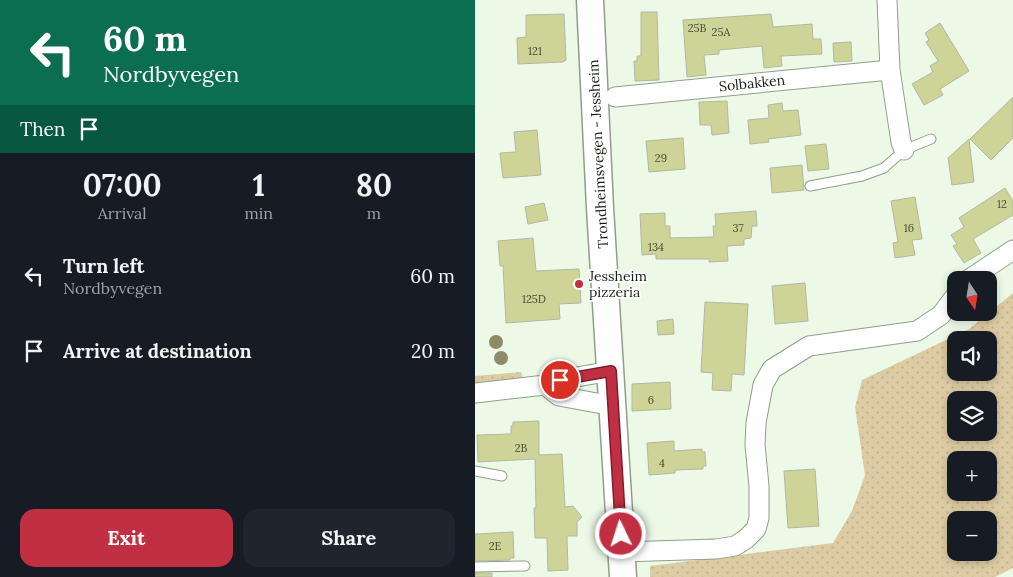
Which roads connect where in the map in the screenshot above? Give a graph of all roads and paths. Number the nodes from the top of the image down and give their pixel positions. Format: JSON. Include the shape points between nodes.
{"nodes":[{"id":1,"x":590,"y":0,"type":"edge"},
{"id":2,"x":887,"y":0,"type":"edge"},
{"id":3,"x":890,"y":70,"type":"junction"},
{"id":4,"x":615,"y":97,"type":"dead end"},
{"id":5,"x":931,"y":139,"type":"dead end"},
{"id":6,"x":904,"y":150,"type":"junction"},
{"id":7,"x":810,"y":186,"type":"dead end"},
{"id":8,"x":1013,"y":250,"type":"edge"},
{"id":9,"x":982,"y":271,"type":"edge"},
{"id":10,"x":947,"y":307,"type":"edge"},
{"id":11,"x":611,"y":371,"type":"junction"},
{"id":12,"x":545,"y":385,"type":"junction"},
{"id":13,"x":475,"y":393,"type":"edge"},
{"id":14,"x":613,"y":406,"type":"junction"},
{"id":15,"x":475,"y":471,"type":"edge"},
{"id":16,"x":502,"y":476,"type":"dead end"},
{"id":17,"x":623,"y":565,"type":"edge"},
{"id":18,"x":525,"y":566,"type":"dead end"},
{"id":19,"x":475,"y":568,"type":"edge"}],
"edges":[{"from":1,"to":11,"type":"main road","name":"Trondheimsvegen - Jessheim"},
{"from":2,"to":3,"type":"street"},
{"from":3,"to":4,"type":"street","name":"Solbakken"},
{"from":3,"to":6,"type":"street"},
{"from":5,"to":6,"type":"lane"},
{"from":6,"to":7,"type":"lane","via":[[884,168],[862,176]]},
{"from":8,"to":9,"type":"street"},
{"from":10,"to":17,"type":"street","via":[[917,331],[809,346],[772,369],[763,385],[756,423],[759,518],[756,529],[735,546]]},
{"from":11,"to":12,"type":"street"},
{"from":11,"to":14,"type":"main road","name":"Trondheimsvegen - Jessheim"},
{"from":12,"to":13,"type":"street"},
{"from":12,"to":14,"type":"street","via":[[559,396]]},
{"from":14,"to":17,"type":"main road","name":"Trondheimsvegen - Jessheim"},
{"from":15,"to":16,"type":"lane"},
{"from":18,"to":19,"type":"lane"}]}
